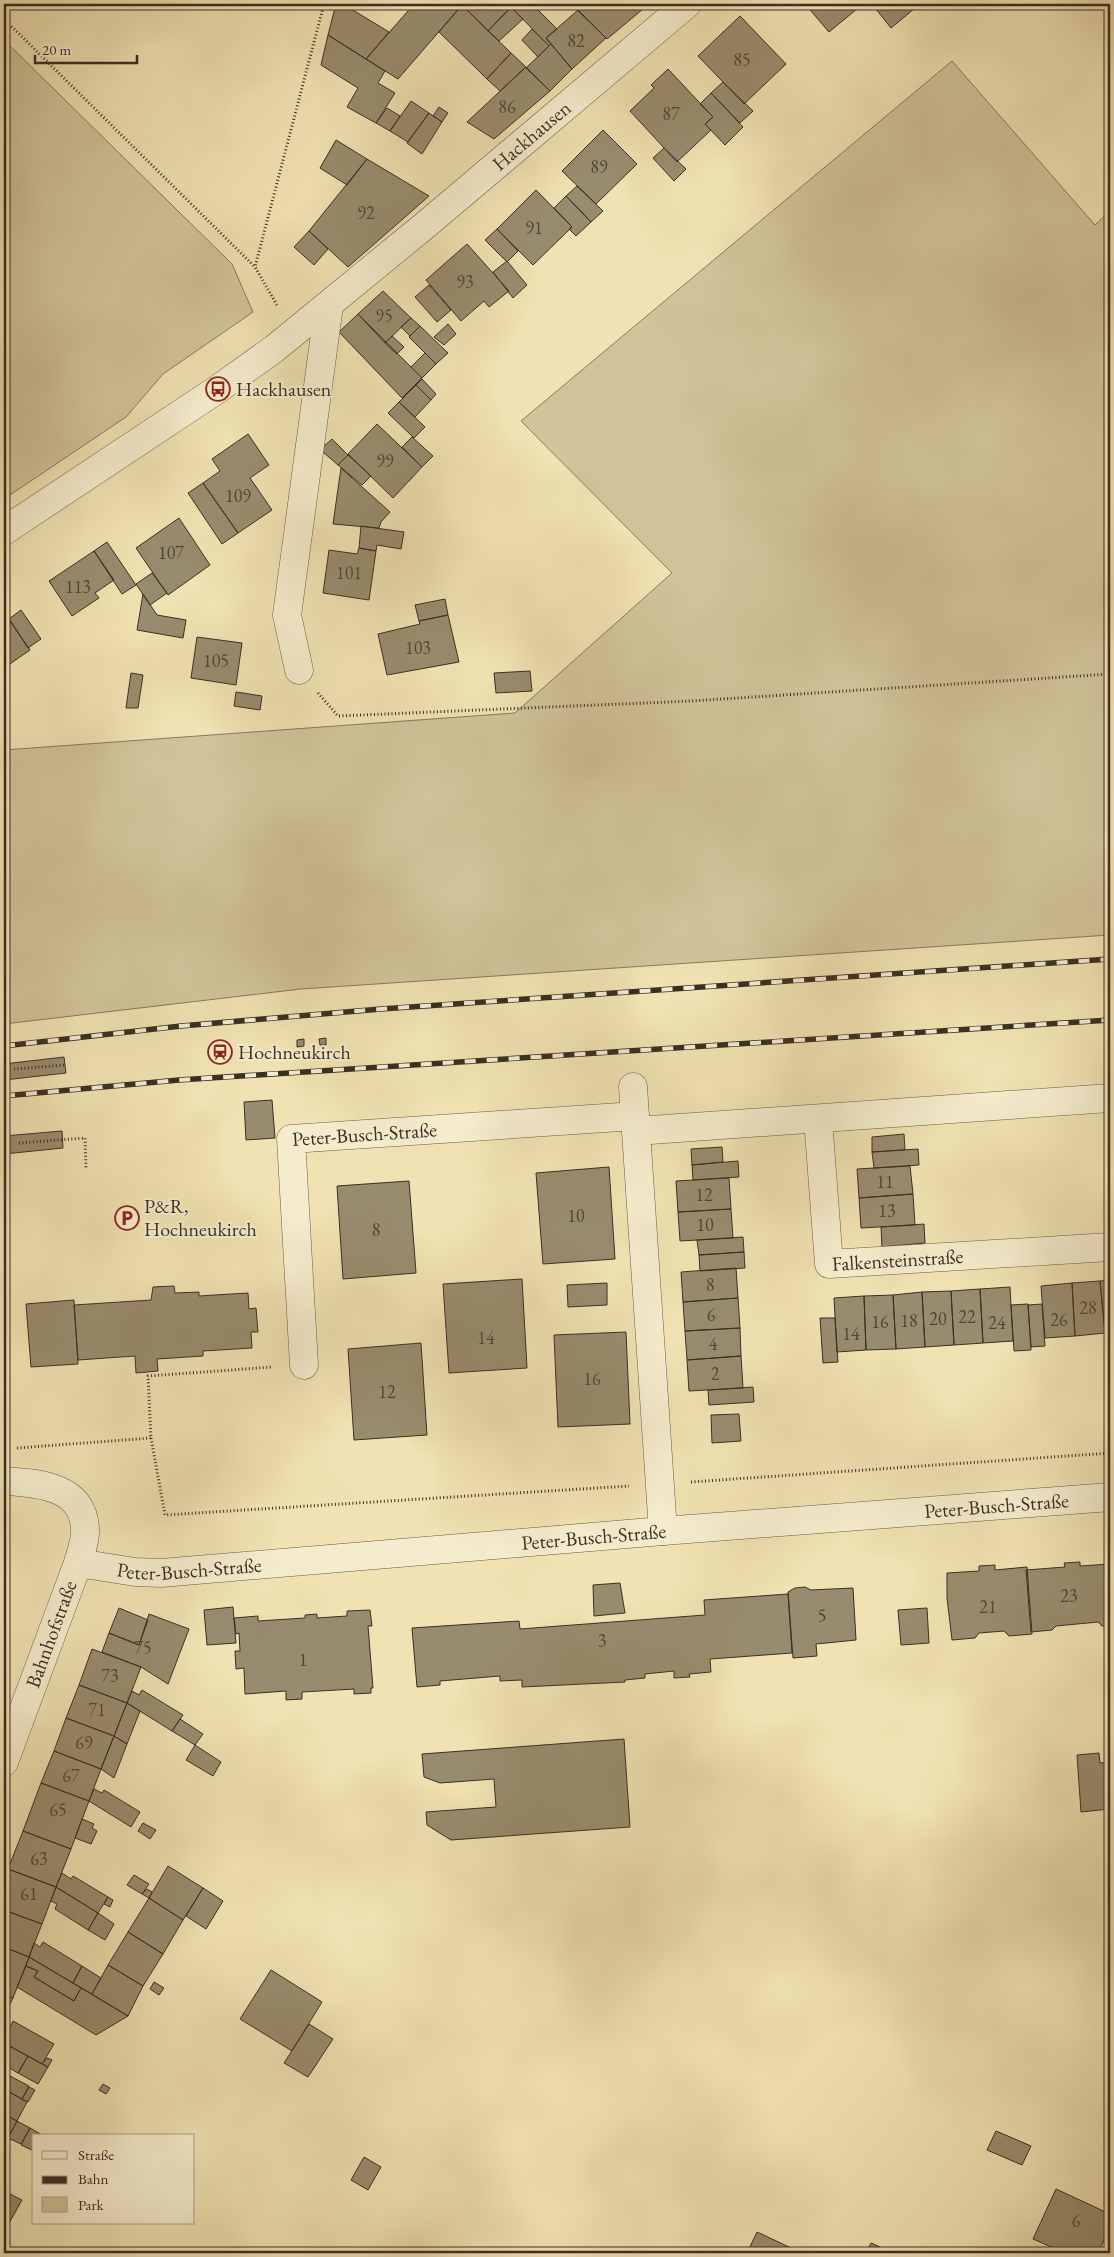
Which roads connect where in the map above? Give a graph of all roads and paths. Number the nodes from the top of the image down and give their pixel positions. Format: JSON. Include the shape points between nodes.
{"nodes":[{"id":1,"x":324,"y":4,"type":"edge"},
{"id":2,"x":687,"y":4,"type":"edge"},
{"id":3,"x":4,"y":19,"type":"edge"},
{"id":4,"x":255,"y":268,"type":"junction"},
{"id":5,"x":329,"y":305,"type":"junction"},
{"id":6,"x":294,"y":333,"type":"junction"},
{"id":7,"x":4,"y":531,"type":"edge"},
{"id":8,"x":299,"y":670,"type":"joint"},
{"id":9,"x":1110,"y":674,"type":"edge"},
{"id":10,"x":64,"y":1065,"type":"dead end"},
{"id":11,"x":14,"y":1069,"type":"dead end"},
{"id":12,"x":633,"y":1087,"type":"dead end"},
{"id":13,"x":1110,"y":1098,"type":"edge"},
{"id":14,"x":818,"y":1119,"type":"junction"},
{"id":15,"x":635,"y":1124,"type":"junction"},
{"id":16,"x":20,"y":1143,"type":"dead end"},
{"id":17,"x":86,"y":1169,"type":"dead end"},
{"id":18,"x":1110,"y":1247,"type":"edge"},
{"id":19,"x":304,"y":1365,"type":"joint"},
{"id":20,"x":151,"y":1438,"type":"junction"},
{"id":21,"x":12,"y":1448,"type":"dead end"},
{"id":22,"x":1110,"y":1454,"type":"edge"},
{"id":23,"x":4,"y":1481,"type":"edge"},
{"id":24,"x":660,"y":1484,"type":"junction"},
{"id":25,"x":1110,"y":1497,"type":"edge"},
{"id":26,"x":663,"y":1531,"type":"junction"},
{"id":27,"x":78,"y":1563,"type":"junction"},
{"id":28,"x":4,"y":1762,"type":"edge"}],
"edges":[{"from":1,"to":4,"type":"path"},
{"from":2,"to":5,"type":"street","name":"Hackhausen"},
{"from":3,"to":4,"type":"path"},
{"from":4,"to":6,"type":"path"},
{"from":5,"to":6,"type":"street","name":"Hackhausen"},
{"from":5,"to":8,"type":"street","via":[[288,616]]},
{"from":6,"to":7,"type":"street","name":"Hackhausen","via":[[218,389]]},
{"from":8,"to":9,"type":"path","via":[[338,716],[691,701]]},
{"from":10,"to":11,"type":"path"},
{"from":12,"to":15,"type":"street"},
{"from":13,"to":14,"type":"street"},
{"from":14,"to":15,"type":"street"},
{"from":14,"to":18,"type":"street","name":"Falkensteinstraße","via":[[830,1264]]},
{"from":15,"to":19,"type":"street","name":"Peter-Busch-Straße","via":[[291,1139]]},
{"from":15,"to":24,"type":"street"},
{"from":16,"to":17,"type":"path","via":[[85,1138]]},
{"from":19,"to":20,"type":"path","via":[[148,1376]]},
{"from":20,"to":21,"type":"path"},
{"from":20,"to":24,"type":"path","via":[[165,1515]]},
{"from":22,"to":24,"type":"path"},
{"from":23,"to":27,"type":"street","name":"Bahnhofstraße","via":[[43,1484],[70,1497],[78,1506],[85,1528]]},
{"from":24,"to":26,"type":"street"},
{"from":25,"to":26,"type":"street","name":"Peter-Busch-Straße"},
{"from":26,"to":27,"type":"street","name":"Peter-Busch-Straße","via":[[161,1573]]},
{"from":27,"to":28,"type":"street","name":"Bahnhofstraße"}]}
